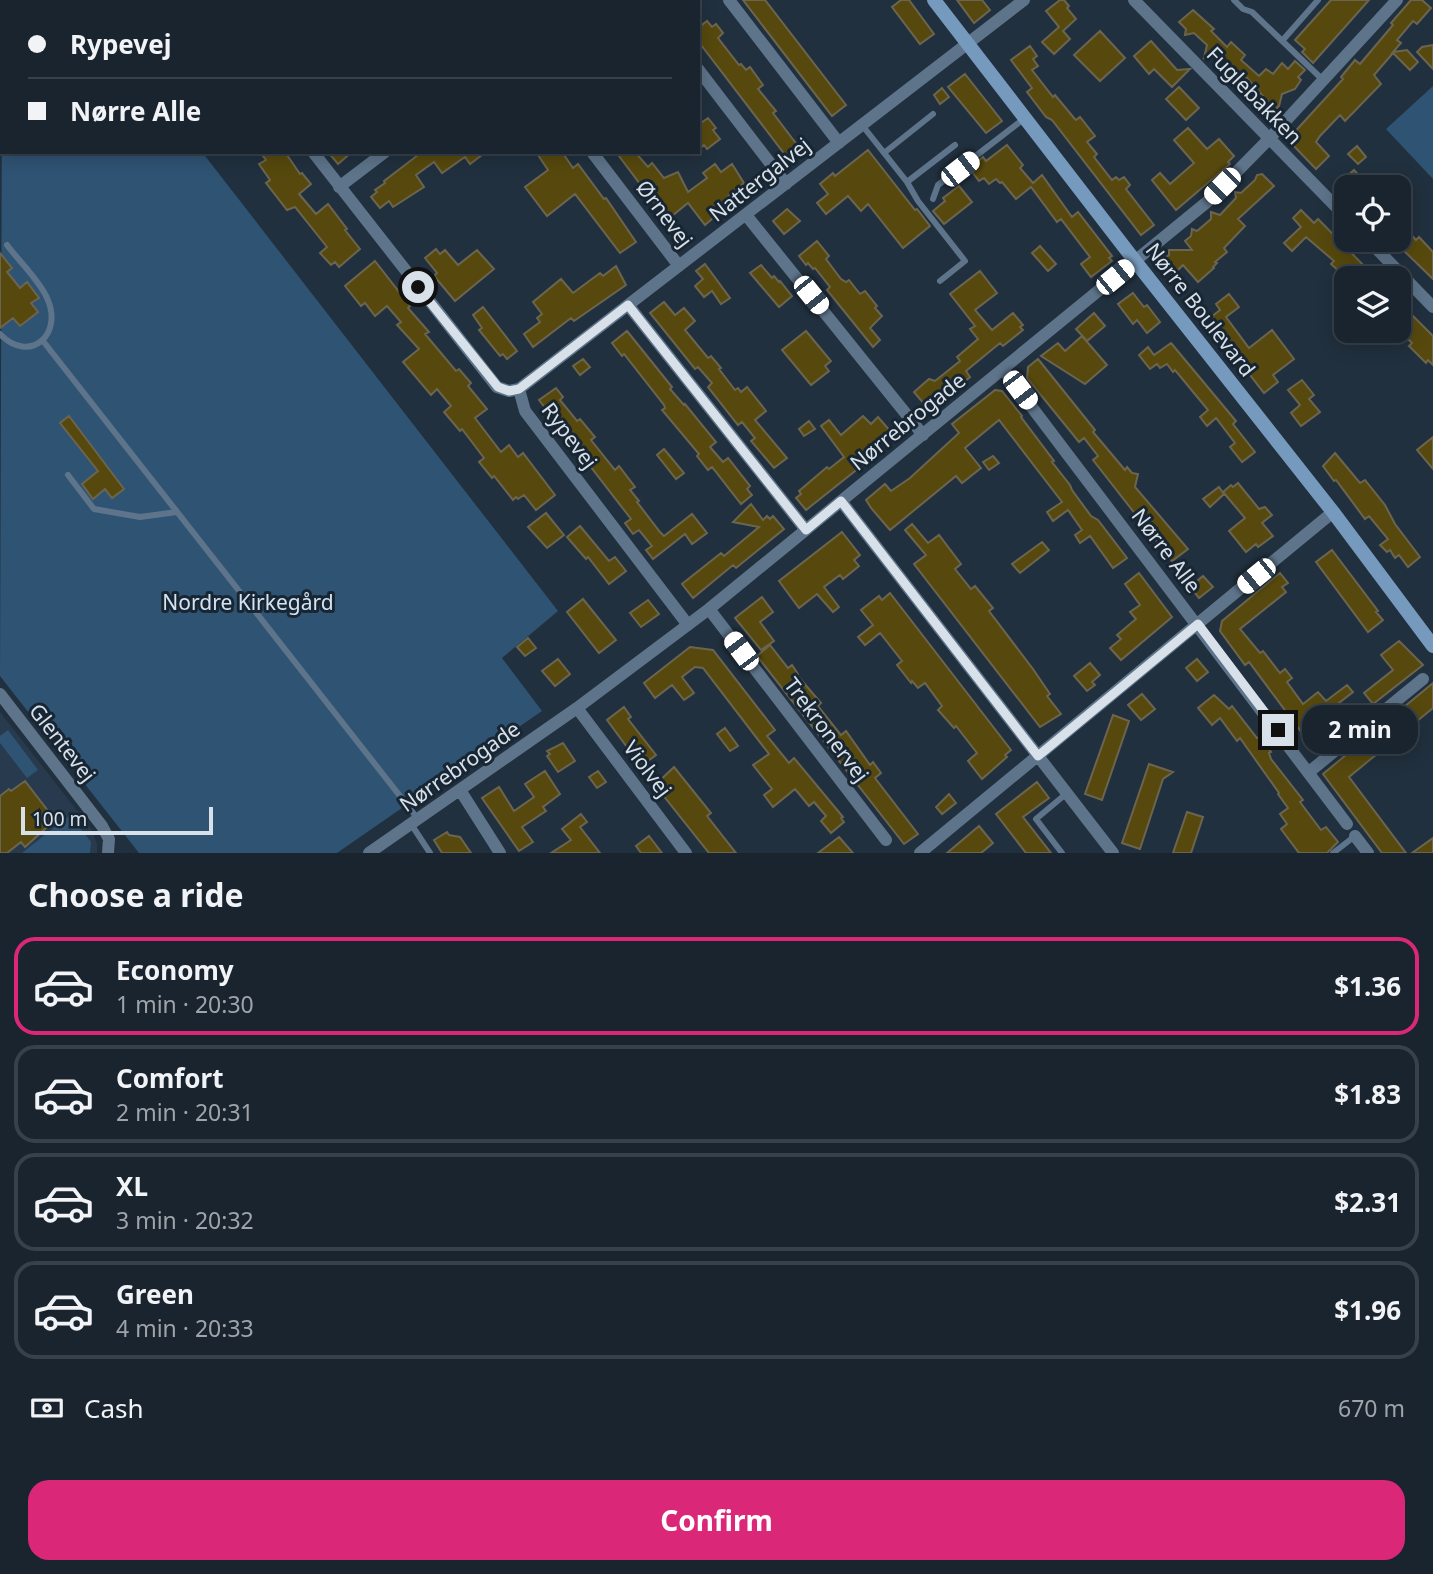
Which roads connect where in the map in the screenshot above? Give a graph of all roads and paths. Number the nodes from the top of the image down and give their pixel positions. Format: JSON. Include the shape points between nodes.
{"nodes":[{"id":1,"x":729,"y":0,"type":"edge"},
{"id":2,"x":934,"y":0,"type":"edge"},
{"id":3,"x":1024,"y":0,"type":"edge"},
{"id":4,"x":1134,"y":0,"type":"edge"},
{"id":5,"x":1234,"y":0,"type":"edge"},
{"id":6,"x":1318,"y":0,"type":"edge"},
{"id":7,"x":1397,"y":0,"type":"edge"},
{"id":8,"x":1282,"y":41,"type":"junction"},
{"id":9,"x":967,"y":43,"type":"junction"},
{"id":10,"x":700,"y":72,"type":"edge"},
{"id":11,"x":1323,"y":80,"type":"junction"},
{"id":12,"x":933,"y":114,"type":"dead end"},
{"id":13,"x":1025,"y":118,"type":"junction"},
{"id":14,"x":862,"y":125,"type":"junction"},
{"id":15,"x":1269,"y":139,"type":"junction"},
{"id":16,"x":839,"y":144,"type":"junction"},
{"id":17,"x":955,"y":145,"type":"dead end"},
{"id":18,"x":884,"y":153,"type":"junction"},
{"id":19,"x":314,"y":154,"type":"edge"},
{"id":20,"x":382,"y":154,"type":"edge"},
{"id":21,"x":594,"y":154,"type":"edge"},
{"id":22,"x":907,"y":182,"type":"junction"},
{"id":23,"x":786,"y":184,"type":"junction"},
{"id":24,"x":339,"y":187,"type":"junction"},
{"id":25,"x":933,"y":199,"type":"dead end"},
{"id":26,"x":1334,"y":206,"type":"edge"},
{"id":27,"x":746,"y":215,"type":"junction"},
{"id":28,"x":6,"y":245,"type":"dead end"},
{"id":29,"x":1380,"y":252,"type":"edge"},
{"id":30,"x":1135,"y":261,"type":"junction"},
{"id":31,"x":679,"y":266,"type":"junction"},
{"id":32,"x":940,"y":281,"type":"dead end"},
{"id":33,"x":628,"y":305,"type":"junction"},
{"id":34,"x":1433,"y":307,"type":"edge"},
{"id":35,"x":0,"y":334,"type":"edge"},
{"id":36,"x":43,"y":341,"type":"junction"},
{"id":37,"x":1003,"y":369,"type":"junction"},
{"id":38,"x":519,"y":389,"type":"junction"},
{"id":39,"x":923,"y":435,"type":"junction"},
{"id":40,"x":68,"y":475,"type":"dead end"},
{"id":41,"x":841,"y":501,"type":"junction"},
{"id":42,"x":177,"y":512,"type":"junction"},
{"id":43,"x":1333,"y":512,"type":"junction"},
{"id":44,"x":806,"y":530,"type":"junction"},
{"id":45,"x":709,"y":609,"type":"junction"},
{"id":46,"x":1198,"y":624,"type":"junction"},
{"id":47,"x":688,"y":625,"type":"junction"},
{"id":48,"x":1433,"y":646,"type":"edge"},
{"id":49,"x":1423,"y":679,"type":"dead end"},
{"id":50,"x":0,"y":694,"type":"edge"},
{"id":51,"x":577,"y":708,"type":"junction"},
{"id":52,"x":1038,"y":756,"type":"junction"},
{"id":53,"x":1310,"y":772,"type":"junction"},
{"id":54,"x":460,"y":790,"type":"junction"},
{"id":55,"x":1067,"y":793,"type":"junction"},
{"id":56,"x":414,"y":822,"type":"junction"},
{"id":57,"x":1347,"y":824,"type":"dead end"},
{"id":58,"x":1355,"y":836,"type":"joint"},
{"id":59,"x":886,"y":840,"type":"dead end"},
{"id":60,"x":1336,"y":852,"type":"edge"},
{"id":61,"x":108,"y":853,"type":"edge"},
{"id":62,"x":369,"y":853,"type":"edge"},
{"id":63,"x":430,"y":853,"type":"edge"},
{"id":64,"x":500,"y":853,"type":"edge"},
{"id":65,"x":686,"y":853,"type":"edge"},
{"id":66,"x":920,"y":853,"type":"edge"},
{"id":67,"x":1062,"y":853,"type":"edge"},
{"id":68,"x":1114,"y":853,"type":"edge"},
{"id":69,"x":1368,"y":853,"type":"edge"}],
"edges":[{"from":1,"to":16,"type":"street"},
{"from":2,"to":9,"type":"street","name":"Nørre Boulevard"},
{"from":3,"to":9,"type":"street","name":"Nattergalvej"},
{"from":4,"to":15,"type":"street","name":"Fuglebakken"},
{"from":5,"to":8,"type":"lane"},
{"from":6,"to":8,"type":"lane"},
{"from":7,"to":11,"type":"street","name":"Nørrebrogade"},
{"from":8,"to":11,"type":"lane"},
{"from":9,"to":13,"type":"street","name":"Nørre Boulevard"},
{"from":9,"to":14,"type":"street","name":"Nattergalvej"},
{"from":10,"to":23,"type":"street"},
{"from":11,"to":15,"type":"street","name":"Nørrebrogade"},
{"from":12,"to":18,"type":"lane"},
{"from":13,"to":25,"type":"lane","via":[[938,185]]},
{"from":13,"to":30,"type":"street","name":"Nørre Boulevard"},
{"from":14,"to":16,"type":"street","name":"Nattergalvej"},
{"from":14,"to":18,"type":"lane"},
{"from":15,"to":26,"type":"street","name":"Fuglebakken"},
{"from":15,"to":30,"type":"street","name":"Nørrebrogade","via":[[1207,202]]},
{"from":16,"to":23,"type":"street","name":"Nattergalvej"},
{"from":17,"to":22,"type":"lane"},
{"from":18,"to":22,"type":"lane"},
{"from":19,"to":24,"type":"street","name":"Rypevej"},
{"from":20,"to":24,"type":"street"},
{"from":21,"to":31,"type":"street","name":"Ørnevej"},
{"from":22,"to":32,"type":"lane","via":[[965,261]]},
{"from":23,"to":27,"type":"street","name":"Nattergalvej"},
{"from":24,"to":38,"type":"street","name":"Rypevej","via":[[498,387]]},
{"from":27,"to":31,"type":"street","name":"Nattergalvej"},
{"from":27,"to":39,"type":"street"},
{"from":28,"to":36,"type":"lane","via":[[47,296],[52,320]]},
{"from":29,"to":34,"type":"street"},
{"from":30,"to":37,"type":"street","name":"Nørrebrogade"},
{"from":30,"to":43,"type":"street","name":"Nørre Boulevard"},
{"from":31,"to":33,"type":"street","name":"Nattergalvej"},
{"from":33,"to":38,"type":"street","name":"Nattergalvej"},
{"from":33,"to":44,"type":"street"},
{"from":35,"to":36,"type":"lane","via":[[22,346]]},
{"from":36,"to":42,"type":"lane"},
{"from":37,"to":39,"type":"street","name":"Nørrebrogade"},
{"from":37,"to":46,"type":"street","name":"Nørre Alle"},
{"from":38,"to":47,"type":"street","name":"Rypevej","via":[[525,411]]},
{"from":39,"to":41,"type":"street","name":"Nørrebrogade"},
{"from":40,"to":42,"type":"lane","via":[[94,509],[140,517]]},
{"from":41,"to":44,"type":"street","name":"Nørrebrogade"},
{"from":41,"to":52,"type":"street"},
{"from":42,"to":56,"type":"lane"},
{"from":43,"to":46,"type":"street"},
{"from":43,"to":48,"type":"street","name":"Nørre Boulevard"},
{"from":44,"to":45,"type":"street","name":"Nørrebrogade"},
{"from":45,"to":47,"type":"street","name":"Nørrebrogade"},
{"from":45,"to":59,"type":"street","name":"Trekronervej"},
{"from":46,"to":52,"type":"street"},
{"from":46,"to":53,"type":"street","name":"Nørre Alle"},
{"from":47,"to":51,"type":"street","name":"Nørrebrogade"},
{"from":49,"to":53,"type":"street"},
{"from":50,"to":61,"type":"street","name":"Glentevej","via":[[102,826],[109,839]]},
{"from":51,"to":54,"type":"street","name":"Nørrebrogade"},
{"from":51,"to":65,"type":"street","name":"Violvej"},
{"from":52,"to":55,"type":"street"},
{"from":52,"to":66,"type":"street"},
{"from":53,"to":57,"type":"street","name":"Nørre Alle"},
{"from":54,"to":56,"type":"street","name":"Nørrebrogade"},
{"from":54,"to":64,"type":"street"},
{"from":55,"to":67,"type":"lane","via":[[1036,819]]},
{"from":55,"to":68,"type":"street"},
{"from":56,"to":62,"type":"street","name":"Nørrebrogade"},
{"from":56,"to":63,"type":"lane"},
{"from":58,"to":60,"type":"lane"},
{"from":58,"to":69,"type":"street"}]}
